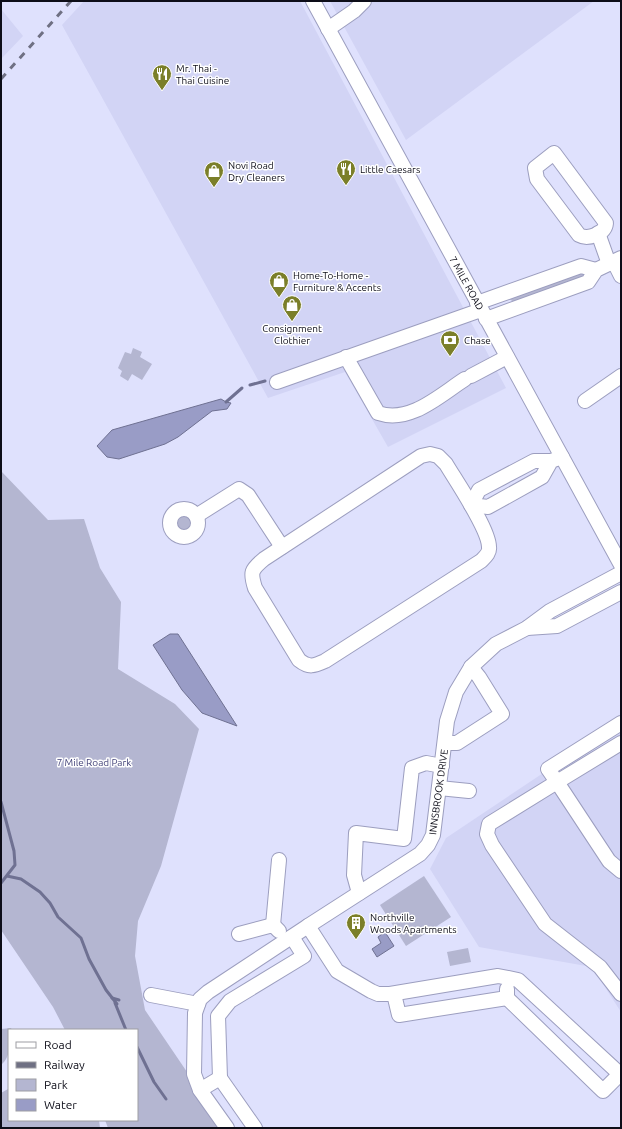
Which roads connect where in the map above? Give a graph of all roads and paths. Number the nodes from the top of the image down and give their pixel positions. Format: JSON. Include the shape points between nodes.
{"nodes":[{"id":1,"x":364,"y":1,"type":"edge"},
{"id":2,"x":314,"y":2,"type":"edge"},
{"id":3,"x":328,"y":29,"type":"junction"},
{"id":4,"x":598,"y":233,"type":"junction"},
{"id":5,"x":615,"y":261,"type":"edge"},
{"id":6,"x":621,"y":276,"type":"edge"},
{"id":7,"x":481,"y":310,"type":"junction"},
{"id":8,"x":346,"y":357,"type":"junction"},
{"id":9,"x":507,"y":357,"type":"junction"},
{"id":10,"x":621,"y":376,"type":"edge"},
{"id":11,"x":277,"y":382,"type":"dead end"},
{"id":12,"x":585,"y":401,"type":"dead end"},
{"id":13,"x":557,"y":459,"type":"junction"},
{"id":14,"x":471,"y":505,"type":"junction"},
{"id":15,"x":196,"y":516,"type":"dead end"},
{"id":16,"x":282,"y":547,"type":"junction"},
{"id":17,"x":621,"y":565,"type":"edge"},
{"id":18,"x":621,"y":573,"type":"edge"},
{"id":19,"x":621,"y":592,"type":"edge"},
{"id":20,"x":527,"y":628,"type":"junction"},
{"id":21,"x":471,"y":667,"type":"junction"},
{"id":22,"x":621,"y":723,"type":"edge"},
{"id":23,"x":445,"y":743,"type":"junction"},
{"id":24,"x":621,"y":743,"type":"edge"},
{"id":25,"x":442,"y":766,"type":"junction"},
{"id":26,"x":557,"y":782,"type":"junction"},
{"id":27,"x":439,"y":788,"type":"junction"},
{"id":28,"x":469,"y":792,"type":"dead end"},
{"id":29,"x":279,"y":860,"type":"dead end"},
{"id":30,"x":621,"y":870,"type":"edge"},
{"id":31,"x":359,"y":893,"type":"junction"},
{"id":32,"x":273,"y":925,"type":"junction"},
{"id":33,"x":308,"y":926,"type":"junction"},
{"id":34,"x":240,"y":934,"type":"dead end"},
{"id":35,"x":290,"y":938,"type":"junction"},
{"id":36,"x":509,"y":977,"type":"junction"},
{"id":37,"x":394,"y":994,"type":"junction"},
{"id":38,"x":621,"y":994,"type":"edge"},
{"id":39,"x":150,"y":995,"type":"dead end"},
{"id":40,"x":507,"y":998,"type":"junction"},
{"id":41,"x":198,"y":1004,"type":"junction"},
{"id":42,"x":621,"y":1075,"type":"edge"},
{"id":43,"x":220,"y":1078,"type":"junction"},
{"id":44,"x":200,"y":1090,"type":"junction"},
{"id":45,"x":227,"y":1128,"type":"edge"},
{"id":46,"x":256,"y":1128,"type":"edge"}],
"edges":[{"from":1,"to":3,"type":"street","via":[[354,12]]},
{"from":2,"to":3,"type":"street","name":"7 MILE ROAD"},
{"from":3,"to":7,"type":"street","name":"7 MILE ROAD"},
{"from":4,"to":4,"type":"street","via":[[605,228],[606,223],[553,154],[535,168],[537,179],[579,235],[587,237]]},
{"from":4,"to":5,"type":"street"},
{"from":5,"to":6,"type":"street"},
{"from":5,"to":7,"type":"street","via":[[596,270],[581,266]]},
{"from":7,"to":8,"type":"street"},
{"from":7,"to":9,"type":"street","name":"7 MILE ROAD"},
{"from":8,"to":9,"type":"street","via":[[375,409],[385,416],[412,412],[468,377]]},
{"from":8,"to":11,"type":"street"},
{"from":9,"to":13,"type":"street","name":"7 MILE ROAD"},
{"from":10,"to":12,"type":"street"},
{"from":13,"to":14,"type":"street","via":[[534,461],[479,490]]},
{"from":13,"to":14,"type":"street","via":[[542,477],[488,507]]},
{"from":13,"to":17,"type":"street","name":"7 MILE ROAD"},
{"from":14,"to":16,"type":"street","via":[[446,464],[438,456],[430,454],[421,456]]},
{"from":14,"to":16,"type":"street","via":[[490,547],[481,561],[315,666],[307,666],[299,660],[255,588],[252,576],[254,568]]},
{"from":15,"to":16,"type":"street","via":[[239,490],[248,495]]},
{"from":18,"to":20,"type":"street","name":"INNSBROOK DRIVE","via":[[550,611]]},
{"from":19,"to":20,"type":"street","name":"INNSBROOK DRIVE","via":[[557,626]]},
{"from":20,"to":21,"type":"street","name":"INNSBROOK DRIVE","via":[[496,644]]},
{"from":21,"to":23,"type":"street","name":"INNSBROOK DRIVE","via":[[461,682],[451,706]]},
{"from":21,"to":23,"type":"street","via":[[502,714],[458,743]]},
{"from":22,"to":26,"type":"street","via":[[548,769]]},
{"from":23,"to":25,"type":"street","name":"INNSBROOK DRIVE"},
{"from":24,"to":26,"type":"street"},
{"from":25,"to":27,"type":"street","name":"INNSBROOK DRIVE"},
{"from":25,"to":31,"type":"street","via":[[426,763],[412,768],[404,839],[356,833],[354,875]]},
{"from":26,"to":30,"type":"street","via":[[609,861]]},
{"from":26,"to":38,"type":"street","via":[[489,824],[487,834],[545,924],[600,967]]},
{"from":27,"to":28,"type":"street"},
{"from":27,"to":31,"type":"street","name":"INNSBROOK DRIVE","via":[[433,835],[428,845],[420,854]]},
{"from":29,"to":32,"type":"street"},
{"from":31,"to":33,"type":"street","name":"INNSBROOK DRIVE"},
{"from":32,"to":34,"type":"street"},
{"from":32,"to":35,"type":"street"},
{"from":33,"to":35,"type":"street","name":"INNSBROOK DRIVE"},
{"from":33,"to":37,"type":"street","via":[[332,965],[341,973],[371,991],[384,995]]},
{"from":35,"to":41,"type":"street","name":"INNSBROOK DRIVE","via":[[208,992]]},
{"from":35,"to":43,"type":"street","via":[[304,956],[230,1001],[218,1016]]},
{"from":36,"to":37,"type":"street","via":[[498,976]]},
{"from":36,"to":40,"type":"street"},
{"from":36,"to":42,"type":"street","via":[[523,984]]},
{"from":37,"to":40,"type":"street","via":[[399,1015]]},
{"from":39,"to":41,"type":"street"},
{"from":40,"to":42,"type":"street","via":[[603,1091]]},
{"from":41,"to":44,"type":"street","via":[[195,1013],[194,1074]]},
{"from":43,"to":44,"type":"street"},
{"from":43,"to":46,"type":"street"},
{"from":44,"to":45,"type":"street"}]}
